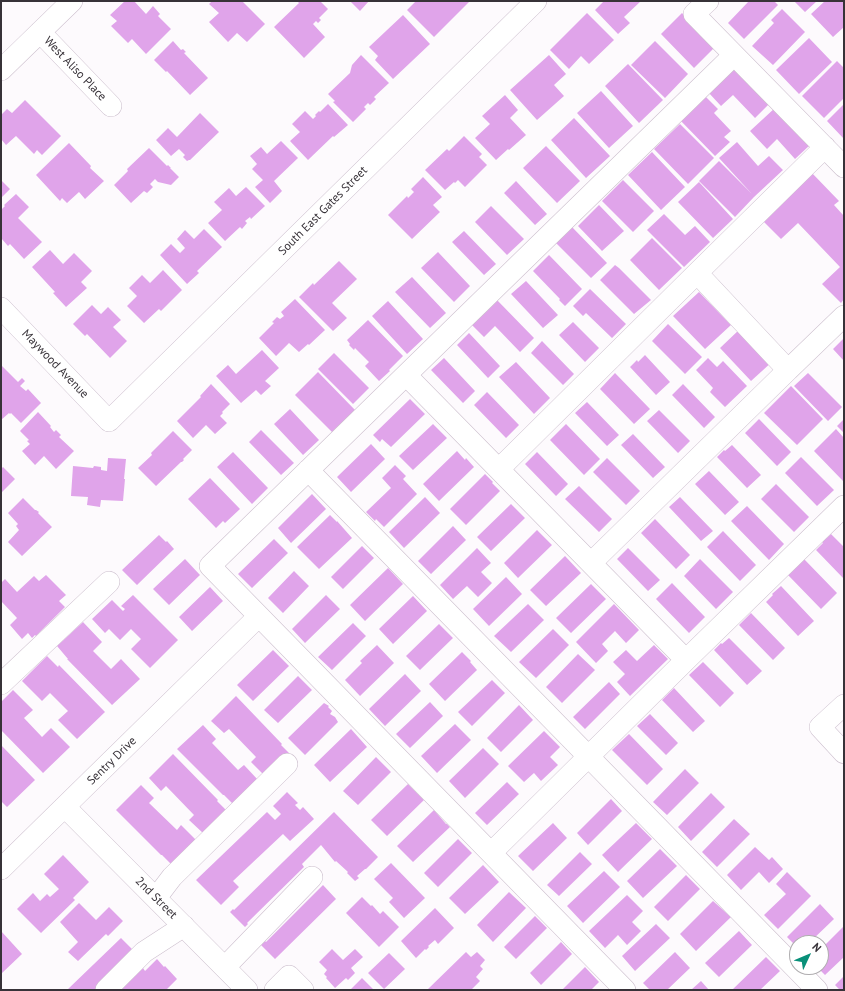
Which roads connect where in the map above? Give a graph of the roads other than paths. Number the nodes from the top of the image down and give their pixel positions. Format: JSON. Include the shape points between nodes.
{"nodes":[{"id":1,"x":72,"y":1,"type":"edge"},
{"id":2,"x":536,"y":1,"type":"edge"},
{"id":3,"x":701,"y":8,"type":"edge"},
{"id":4,"x":40,"y":32,"type":"junction"},
{"id":5,"x":734,"y":55,"type":"junction"},
{"id":6,"x":1,"y":70,"type":"edge"},
{"id":7,"x":111,"y":106,"type":"dead end"},
{"id":8,"x":824,"y":147,"type":"junction"},
{"id":9,"x":844,"y":167,"type":"edge"},
{"id":10,"x":697,"y":273,"type":"junction"},
{"id":11,"x":1,"y":308,"type":"edge"},
{"id":12,"x":844,"y":316,"type":"edge"},
{"id":13,"x":788,"y":370,"type":"junction"},
{"id":14,"x":406,"y":374,"type":"junction"},
{"id":15,"x":110,"y":421,"type":"joint"},
{"id":16,"x":499,"y":469,"type":"junction"},
{"id":17,"x":308,"y":470,"type":"junction"},
{"id":18,"x":844,"y":506,"type":"edge"},
{"id":19,"x":591,"y":563,"type":"junction"},
{"id":20,"x":109,"y":582,"type":"dead end"},
{"id":21,"x":259,"y":616,"type":"junction"},
{"id":22,"x":686,"y":660,"type":"junction"},
{"id":23,"x":1,"y":684,"type":"edge"},
{"id":24,"x":844,"y":705,"type":"edge"},
{"id":25,"x":844,"y":753,"type":"edge"},
{"id":26,"x":589,"y":757,"type":"junction"},
{"id":27,"x":287,"y":764,"type":"dead end"},
{"id":28,"x":65,"y":807,"type":"junction"},
{"id":29,"x":491,"y":853,"type":"junction"},
{"id":30,"x":1,"y":870,"type":"edge"},
{"id":31,"x":312,"y":877,"type":"dead end"},
{"id":32,"x":156,"y":898,"type":"junction"},
{"id":33,"x":184,"y":926,"type":"junction"},
{"id":34,"x":225,"y":968,"type":"junction"},
{"id":35,"x":106,"y":990,"type":"edge"},
{"id":36,"x":247,"y":990,"type":"edge"},
{"id":37,"x":275,"y":990,"type":"edge"},
{"id":38,"x":303,"y":990,"type":"edge"},
{"id":39,"x":625,"y":990,"type":"edge"},
{"id":40,"x":817,"y":990,"type":"edge"}],
"edges":[{"from":1,"to":4,"type":"street"},
{"from":2,"to":15,"type":"street","name":"South East Gates Street"},
{"from":3,"to":5,"type":"street"},
{"from":4,"to":6,"type":"street"},
{"from":4,"to":7,"type":"street","name":"West Aliso Place"},
{"from":5,"to":8,"type":"street"},
{"from":5,"to":14,"type":"street"},
{"from":8,"to":9,"type":"street"},
{"from":8,"to":10,"type":"street"},
{"from":10,"to":13,"type":"street"},
{"from":10,"to":16,"type":"street"},
{"from":11,"to":15,"type":"street","name":"Maywood Avenue"},
{"from":12,"to":13,"type":"street"},
{"from":13,"to":19,"type":"street"},
{"from":14,"to":16,"type":"street"},
{"from":14,"to":17,"type":"street"},
{"from":16,"to":19,"type":"street"},
{"from":17,"to":21,"type":"street","via":[[210,566]]},
{"from":17,"to":26,"type":"street"},
{"from":18,"to":22,"type":"street"},
{"from":19,"to":22,"type":"street"},
{"from":20,"to":23,"type":"street"},
{"from":21,"to":28,"type":"street","name":"Sentry Drive"},
{"from":21,"to":29,"type":"street"},
{"from":22,"to":26,"type":"street"},
{"from":24,"to":25,"type":"street","via":[[820,727]]},
{"from":26,"to":29,"type":"street"},
{"from":26,"to":40,"type":"street"},
{"from":27,"to":32,"type":"street","via":[[172,877]]},
{"from":28,"to":30,"type":"street","name":"Sentry Drive"},
{"from":28,"to":32,"type":"street","name":"2nd Street"},
{"from":29,"to":39,"type":"street"},
{"from":31,"to":34,"type":"street"},
{"from":32,"to":33,"type":"street","name":"2nd Street"},
{"from":33,"to":34,"type":"street","name":"2nd Street"},
{"from":33,"to":35,"type":"street","via":[[144,952]]},
{"from":34,"to":36,"type":"street","name":"2nd Street"},
{"from":37,"to":38,"type":"street","via":[[290,976]]}]}
